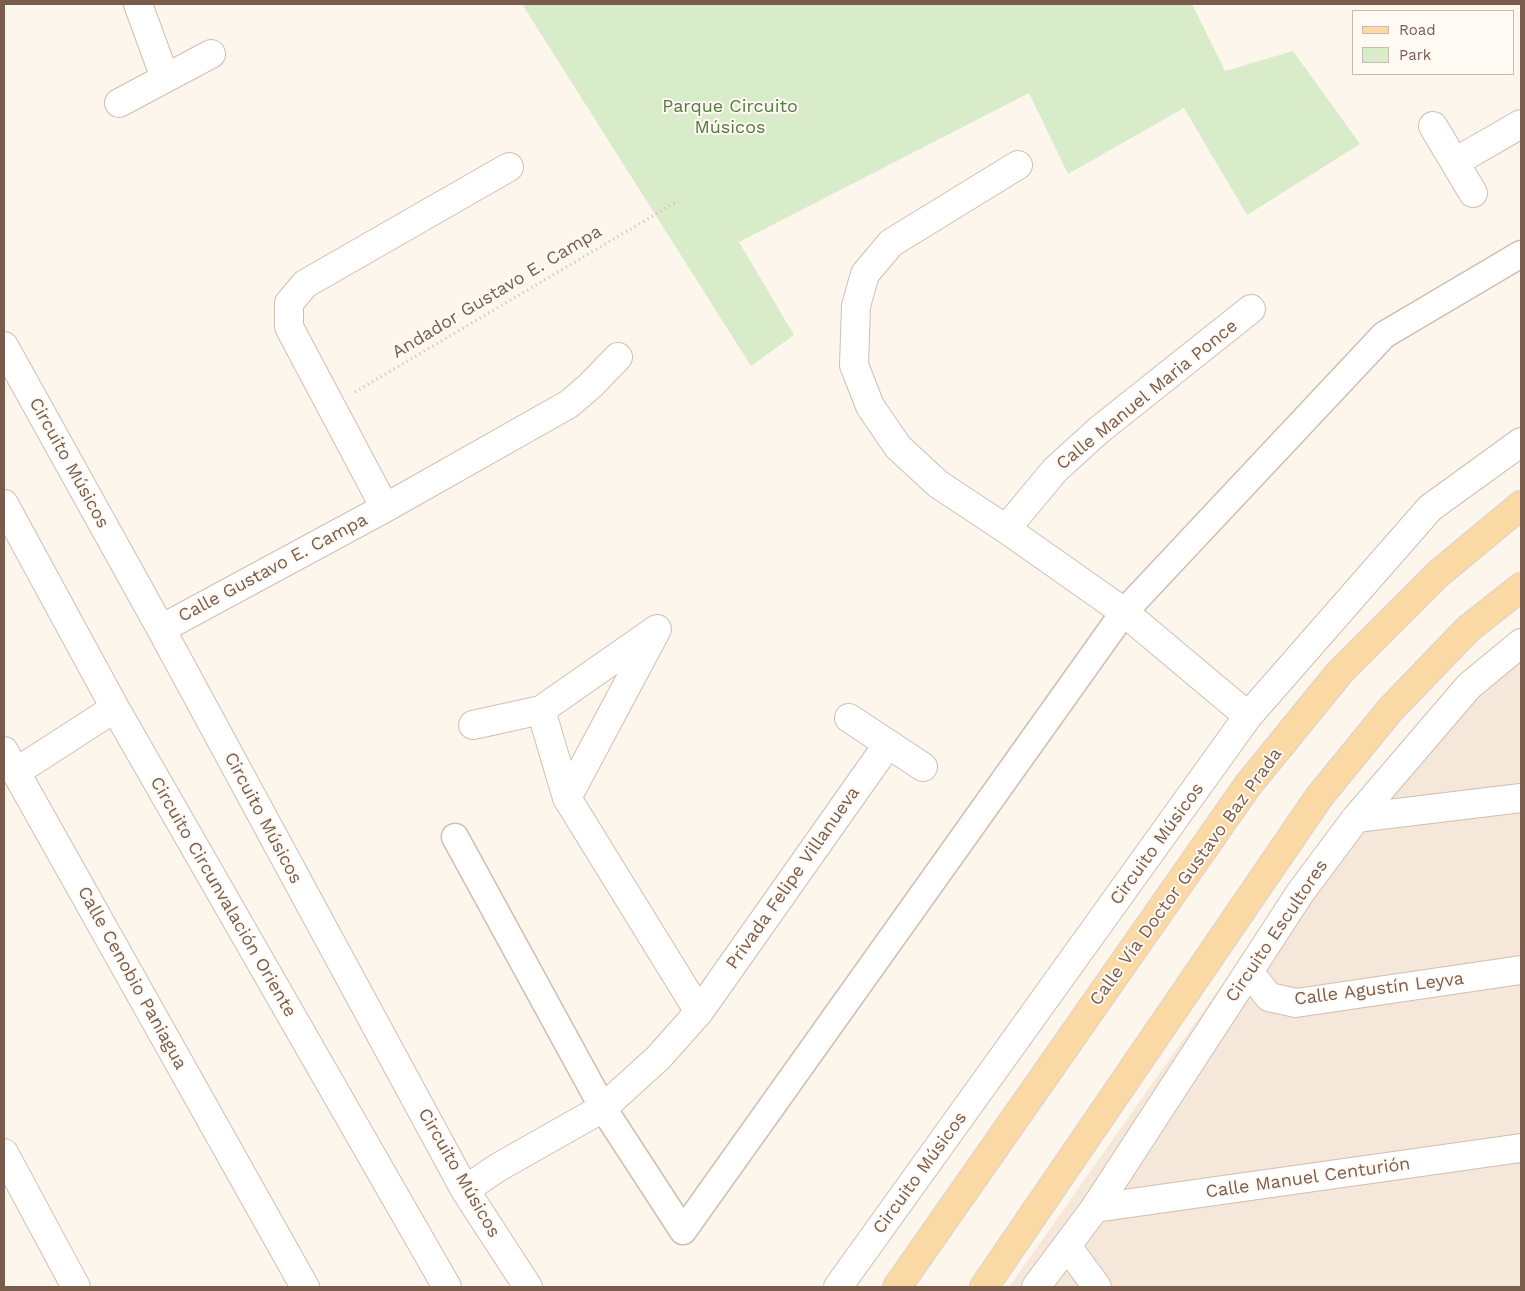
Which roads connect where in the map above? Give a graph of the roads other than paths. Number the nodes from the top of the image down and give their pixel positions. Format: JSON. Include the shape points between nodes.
{"nodes":[{"id":1,"x":138,"y":4,"type":"edge"},
{"id":2,"x":211,"y":54,"type":"dead end"},
{"id":3,"x":165,"y":78,"type":"junction"},
{"id":4,"x":119,"y":103,"type":"dead end"},
{"id":5,"x":1521,"y":124,"type":"edge"},
{"id":6,"x":1433,"y":126,"type":"dead end"},
{"id":7,"x":1455,"y":162,"type":"junction"},
{"id":8,"x":1018,"y":165,"type":"dead end"},
{"id":9,"x":509,"y":167,"type":"dead end"},
{"id":10,"x":1473,"y":193,"type":"dead end"},
{"id":11,"x":1521,"y":254,"type":"edge"},
{"id":12,"x":1252,"y":309,"type":"dead end"},
{"id":13,"x":4,"y":346,"type":"edge"},
{"id":14,"x":618,"y":357,"type":"dead end"},
{"id":15,"x":1521,"y":442,"type":"edge"},
{"id":16,"x":1521,"y":505,"type":"edge"},
{"id":17,"x":4,"y":507,"type":"edge"},
{"id":18,"x":385,"y":508,"type":"junction"},
{"id":19,"x":1006,"y":529,"type":"junction"},
{"id":20,"x":1521,"y":586,"type":"edge"},
{"id":21,"x":1124,"y":612,"type":"junction"},
{"id":22,"x":161,"y":629,"type":"junction"},
{"id":23,"x":1521,"y":643,"type":"edge"},
{"id":24,"x":115,"y":708,"type":"junction"},
{"id":25,"x":542,"y":710,"type":"junction"},
{"id":26,"x":1248,"y":716,"type":"junction"},
{"id":27,"x":849,"y":718,"type":"dead end"},
{"id":28,"x":473,"y":725,"type":"dead end"},
{"id":29,"x":888,"y":744,"type":"junction"},
{"id":30,"x":10,"y":761,"type":"edge"},
{"id":31,"x":922,"y":767,"type":"dead end"},
{"id":32,"x":567,"y":798,"type":"junction"},
{"id":33,"x":1521,"y":798,"type":"edge"},
{"id":34,"x":1356,"y":818,"type":"junction"},
{"id":35,"x":455,"y":837,"type":"dead end"},
{"id":36,"x":1521,"y":970,"type":"edge"},
{"id":37,"x":1249,"y":972,"type":"junction"},
{"id":38,"x":699,"y":1012,"type":"junction"},
{"id":39,"x":603,"y":1108,"type":"junction"},
{"id":40,"x":1521,"y":1148,"type":"edge"},
{"id":41,"x":6,"y":1163,"type":"edge"},
{"id":42,"x":465,"y":1190,"type":"junction"},
{"id":43,"x":1095,"y":1208,"type":"junction"},
{"id":44,"x":1066,"y":1246,"type":"junction"},
{"id":45,"x":76,"y":1287,"type":"edge"},
{"id":46,"x":305,"y":1287,"type":"edge"},
{"id":47,"x":447,"y":1287,"type":"edge"},
{"id":48,"x":528,"y":1287,"type":"edge"},
{"id":49,"x":838,"y":1287,"type":"edge"},
{"id":50,"x":897,"y":1287,"type":"edge"},
{"id":51,"x":984,"y":1287,"type":"edge"},
{"id":52,"x":1036,"y":1287,"type":"edge"},
{"id":53,"x":1097,"y":1287,"type":"edge"}],
"edges":[{"from":1,"to":3,"type":"street"},
{"from":2,"to":3,"type":"street"},
{"from":3,"to":4,"type":"street"},
{"from":5,"to":7,"type":"street"},
{"from":6,"to":7,"type":"street"},
{"from":7,"to":10,"type":"street"},
{"from":8,"to":19,"type":"street","via":[[891,244],[865,274],[856,306],[854,364],[870,406],[898,447],[938,484]]},
{"from":9,"to":18,"type":"street","via":[[306,284],[289,303],[289,326]]},
{"from":11,"to":21,"type":"street","via":[[1384,335]]},
{"from":12,"to":19,"type":"street","name":"Calle Manuel Maria Ponce","via":[[1099,430],[1055,470]]},
{"from":13,"to":22,"type":"street","name":"Circuito Músicos"},
{"from":14,"to":18,"type":"street","name":"Calle Gustavo E. Campa","via":[[569,404]]},
{"from":15,"to":26,"type":"street","name":"Circuito Músicos","via":[[1430,508]]},
{"from":16,"to":50,"type":"main road","name":"Calle Vía Doctor Gustavo Baz Prada","via":[[1438,574],[1340,672],[1248,785]]},
{"from":17,"to":24,"type":"street","name":"Circuito Circunvalación Oriente"},
{"from":18,"to":22,"type":"street","name":"Calle Gustavo E. Campa"},
{"from":19,"to":21,"type":"street"},
{"from":20,"to":51,"type":"main road","via":[[1468,629],[1390,710],[1319,797]]},
{"from":21,"to":26,"type":"street"},
{"from":21,"to":39,"type":"street","via":[[683,1231]]},
{"from":22,"to":42,"type":"street","name":"Circuito Músicos"},
{"from":23,"to":34,"type":"street","name":"Circuito Escultores","via":[[1469,686]]},
{"from":24,"to":30,"type":"street","name":"Calle Cenobio Paniagua"},
{"from":24,"to":47,"type":"street","name":"Circuito Circunvalación Oriente"},
{"from":25,"to":28,"type":"street"},
{"from":25,"to":32,"type":"street"},
{"from":25,"to":32,"type":"street","via":[[657,629]]},
{"from":26,"to":49,"type":"street","name":"Circuito Músicos"},
{"from":27,"to":29,"type":"street"},
{"from":29,"to":31,"type":"street"},
{"from":29,"to":38,"type":"street","name":"Privada Felipe Villanueva"},
{"from":30,"to":46,"type":"street","name":"Calle Cenobio Paniagua"},
{"from":32,"to":38,"type":"street"},
{"from":33,"to":34,"type":"street"},
{"from":34,"to":37,"type":"street","name":"Circuito Escultores","via":[[1300,893]]},
{"from":35,"to":39,"type":"street"},
{"from":36,"to":37,"type":"street","name":"Calle Agustín Leyva","via":[[1296,1003],[1269,997]]},
{"from":37,"to":43,"type":"street","name":"Circuito Escultores"},
{"from":38,"to":39,"type":"street","name":"Privada Felipe Villanueva","via":[[658,1058]]},
{"from":39,"to":42,"type":"street","name":"Privada Felipe Villanueva","via":[[497,1168]]},
{"from":40,"to":43,"type":"street","name":"Calle Manuel Centurión"},
{"from":41,"to":45,"type":"street"},
{"from":42,"to":48,"type":"street","name":"Circuito Músicos"},
{"from":43,"to":44,"type":"street","name":"Circuito Escultores"},
{"from":44,"to":52,"type":"street","name":"Circuito Escultores"},
{"from":44,"to":53,"type":"street"}]}
